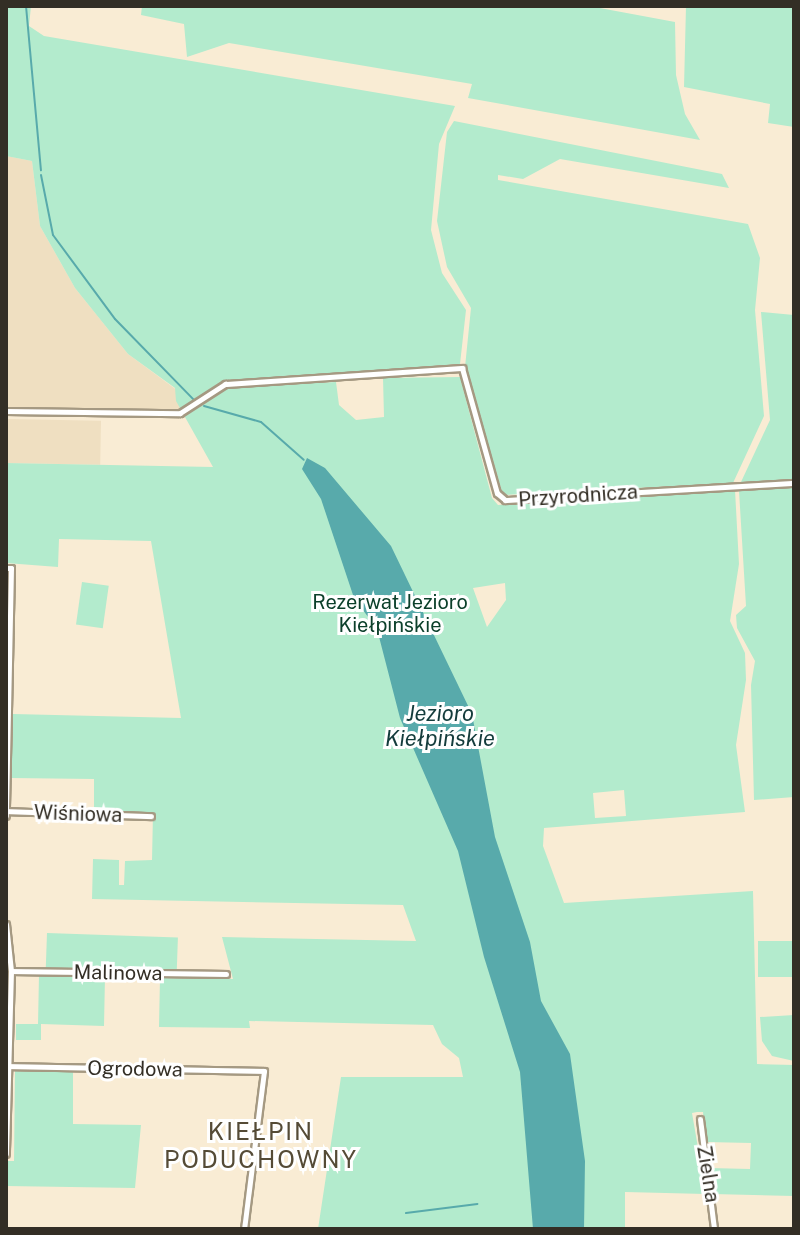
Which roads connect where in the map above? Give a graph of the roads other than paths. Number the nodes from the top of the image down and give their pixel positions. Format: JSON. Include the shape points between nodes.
{"nodes":[{"id":1,"x":6,"y":411,"type":"edge"},
{"id":2,"x":794,"y":483,"type":"edge"},
{"id":3,"x":8,"y":568,"type":"edge"},
{"id":4,"x":8,"y":668,"type":"edge"},
{"id":5,"x":6,"y":813,"type":"edge"},
{"id":6,"x":151,"y":816,"type":"dead end"},
{"id":7,"x":6,"y":924,"type":"edge"},
{"id":8,"x":11,"y":971,"type":"junction"},
{"id":9,"x":226,"y":974,"type":"dead end"},
{"id":10,"x":7,"y":1066,"type":"edge"},
{"id":11,"x":700,"y":1119,"type":"dead end"},
{"id":12,"x":6,"y":1154,"type":"edge"},
{"id":13,"x":244,"y":1229,"type":"edge"},
{"id":14,"x":714,"y":1229,"type":"edge"}],
"edges":[{"from":1,"to":2,"type":"street","name":"Przyrodnicza","via":[[180,413],[225,384],[462,368],[497,493],[505,500]]},
{"from":3,"to":4,"type":"street"},
{"from":4,"to":5,"type":"street"},
{"from":5,"to":6,"type":"street","name":"Wiśniowa"},
{"from":7,"to":8,"type":"street"},
{"from":8,"to":9,"type":"street","name":"Malinowa"},
{"from":8,"to":10,"type":"street"},
{"from":10,"to":12,"type":"street"},
{"from":10,"to":13,"type":"street","name":"Ogrodowa","via":[[264,1071]]},
{"from":11,"to":14,"type":"street","name":"Zielna"}]}
